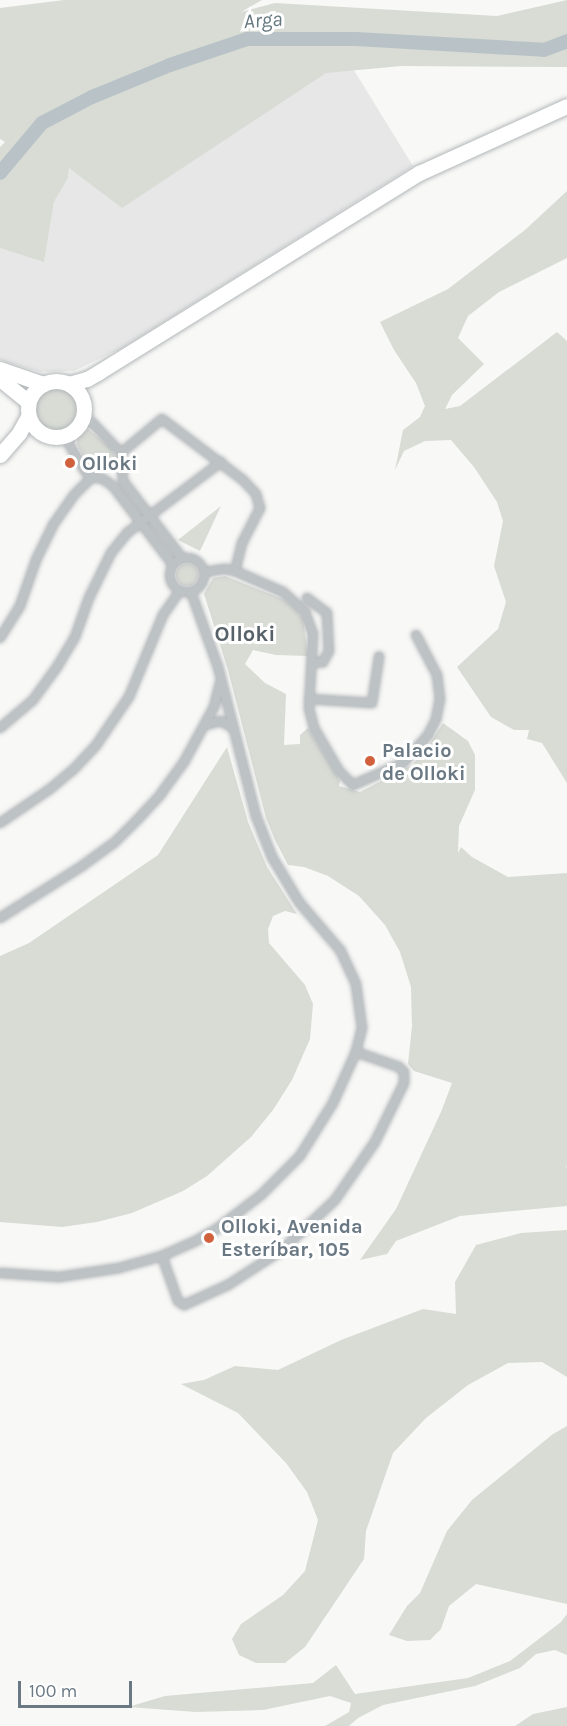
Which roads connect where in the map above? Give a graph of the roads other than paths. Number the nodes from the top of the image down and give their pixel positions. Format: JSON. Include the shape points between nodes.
{"nodes":[{"id":1,"x":567,"y":106,"type":"edge"},
{"id":2,"x":117,"y":361,"type":"junction"},
{"id":3,"x":0,"y":369,"type":"edge"},
{"id":4,"x":0,"y":379,"type":"edge"},
{"id":5,"x":43,"y":384,"type":"junction"},
{"id":6,"x":69,"y":384,"type":"junction"},
{"id":7,"x":82,"y":398,"type":"junction"},
{"id":8,"x":28,"y":409,"type":"junction"},
{"id":9,"x":84,"y":414,"type":"junction"},
{"id":10,"x":40,"y":433,"type":"junction"},
{"id":11,"x":64,"y":436,"type":"junction"},
{"id":12,"x":3,"y":452,"type":"edge"},
{"id":13,"x":121,"y":453,"type":"junction"},
{"id":14,"x":221,"y":462,"type":"junction"},
{"id":15,"x":121,"y":468,"type":"junction"},
{"id":16,"x":92,"y":477,"type":"junction"},
{"id":17,"x":103,"y":479,"type":"junction"},
{"id":18,"x":150,"y":516,"type":"junction"},
{"id":19,"x":142,"y":523,"type":"junction"},
{"id":20,"x":182,"y":558,"type":"junction"},
{"id":21,"x":173,"y":565,"type":"junction"},
{"id":22,"x":235,"y":571,"type":"junction"},
{"id":23,"x":205,"y":572,"type":"junction"},
{"id":24,"x":180,"y":591,"type":"junction"},
{"id":25,"x":191,"y":592,"type":"junction"},
{"id":26,"x":307,"y":598,"type":"dead end"},
{"id":27,"x":417,"y":635,"type":"dead end"},
{"id":28,"x":0,"y":638,"type":"edge"},
{"id":29,"x":379,"y":657,"type":"dead end"},
{"id":30,"x":312,"y":663,"type":"junction"},
{"id":31,"x":220,"y":677,"type":"junction"},
{"id":32,"x":309,"y":699,"type":"junction"},
{"id":33,"x":205,"y":725,"type":"junction"},
{"id":34,"x":0,"y":728,"type":"edge"},
{"id":35,"x":233,"y":728,"type":"junction"},
{"id":36,"x":0,"y":823,"type":"edge"},
{"id":37,"x":0,"y":918,"type":"edge"},
{"id":38,"x":356,"y":1052,"type":"junction"},
{"id":39,"x":162,"y":1256,"type":"junction"},
{"id":40,"x":0,"y":1272,"type":"edge"}],
"edges":[{"from":1,"to":2,"type":"highway","via":[[418,173]]},
{"from":2,"to":6,"type":"highway","via":[[87,379]]},
{"from":2,"to":7,"type":"highway"},
{"from":3,"to":5,"type":"highway"},
{"from":4,"to":8,"type":"highway"},
{"from":5,"to":6,"type":"highway"},
{"from":5,"to":8,"type":"highway","via":[[31,395]]},
{"from":6,"to":7,"type":"highway"},
{"from":7,"to":9,"type":"highway"},
{"from":8,"to":10,"type":"highway"},
{"from":8,"to":12,"type":"highway"},
{"from":9,"to":11,"type":"highway","via":[[77,428]]},
{"from":9,"to":13,"type":"street"},
{"from":10,"to":11,"type":"highway"},
{"from":10,"to":12,"type":"highway"},
{"from":11,"to":16,"type":"street"},
{"from":13,"to":14,"type":"street","via":[[162,419]]},
{"from":13,"to":15,"type":"street"},
{"from":14,"to":18,"type":"street"},
{"from":14,"to":22,"type":"street","via":[[256,494],[260,508],[242,543]]},
{"from":15,"to":17,"type":"street"},
{"from":15,"to":18,"type":"street","via":[[123,481]]},
{"from":16,"to":17,"type":"street"},
{"from":16,"to":28,"type":"street","via":[[53,525],[20,606]]},
{"from":17,"to":19,"type":"street"},
{"from":18,"to":19,"type":"street"},
{"from":18,"to":20,"type":"street"},
{"from":19,"to":21,"type":"street"},
{"from":19,"to":34,"type":"street","via":[[127,533],[111,553],[88,598],[75,637],[57,667],[33,699]]},
{"from":20,"to":21,"type":"street"},
{"from":20,"to":23,"type":"street","via":[[194,559]]},
{"from":21,"to":24,"type":"street","via":[[170,576]]},
{"from":22,"to":23,"type":"street"},
{"from":22,"to":30,"type":"street","via":[[283,592],[305,612],[313,634]]},
{"from":23,"to":25,"type":"street","via":[[200,587]]},
{"from":24,"to":25,"type":"street"},
{"from":24,"to":36,"type":"street","via":[[163,615],[129,697],[97,744],[56,784]]},
{"from":25,"to":31,"type":"street"},
{"from":26,"to":30,"type":"street","via":[[327,613],[329,651],[323,662]]},
{"from":27,"to":32,"type":"street","via":[[437,675],[440,699],[428,735],[403,763],[361,784],[347,782],[314,728]]},
{"from":29,"to":32,"type":"street","via":[[372,703]]},
{"from":30,"to":32,"type":"street"},
{"from":31,"to":33,"type":"street","via":[[214,707]]},
{"from":31,"to":35,"type":"street"},
{"from":33,"to":35,"type":"street","via":[[221,721]]},
{"from":33,"to":37,"type":"street","via":[[160,795],[114,843]]},
{"from":35,"to":38,"type":"street","via":[[256,816],[272,857],[298,902],[340,950],[356,984],[362,1028]]},
{"from":38,"to":39,"type":"street","via":[[320,1127],[281,1176],[218,1228]]},
{"from":38,"to":39,"type":"street","via":[[399,1067],[404,1071],[404,1083],[375,1142],[335,1200],[282,1250],[228,1285],[184,1305],[178,1301]]},
{"from":39,"to":40,"type":"street","via":[[119,1268],[59,1277]]}]}
